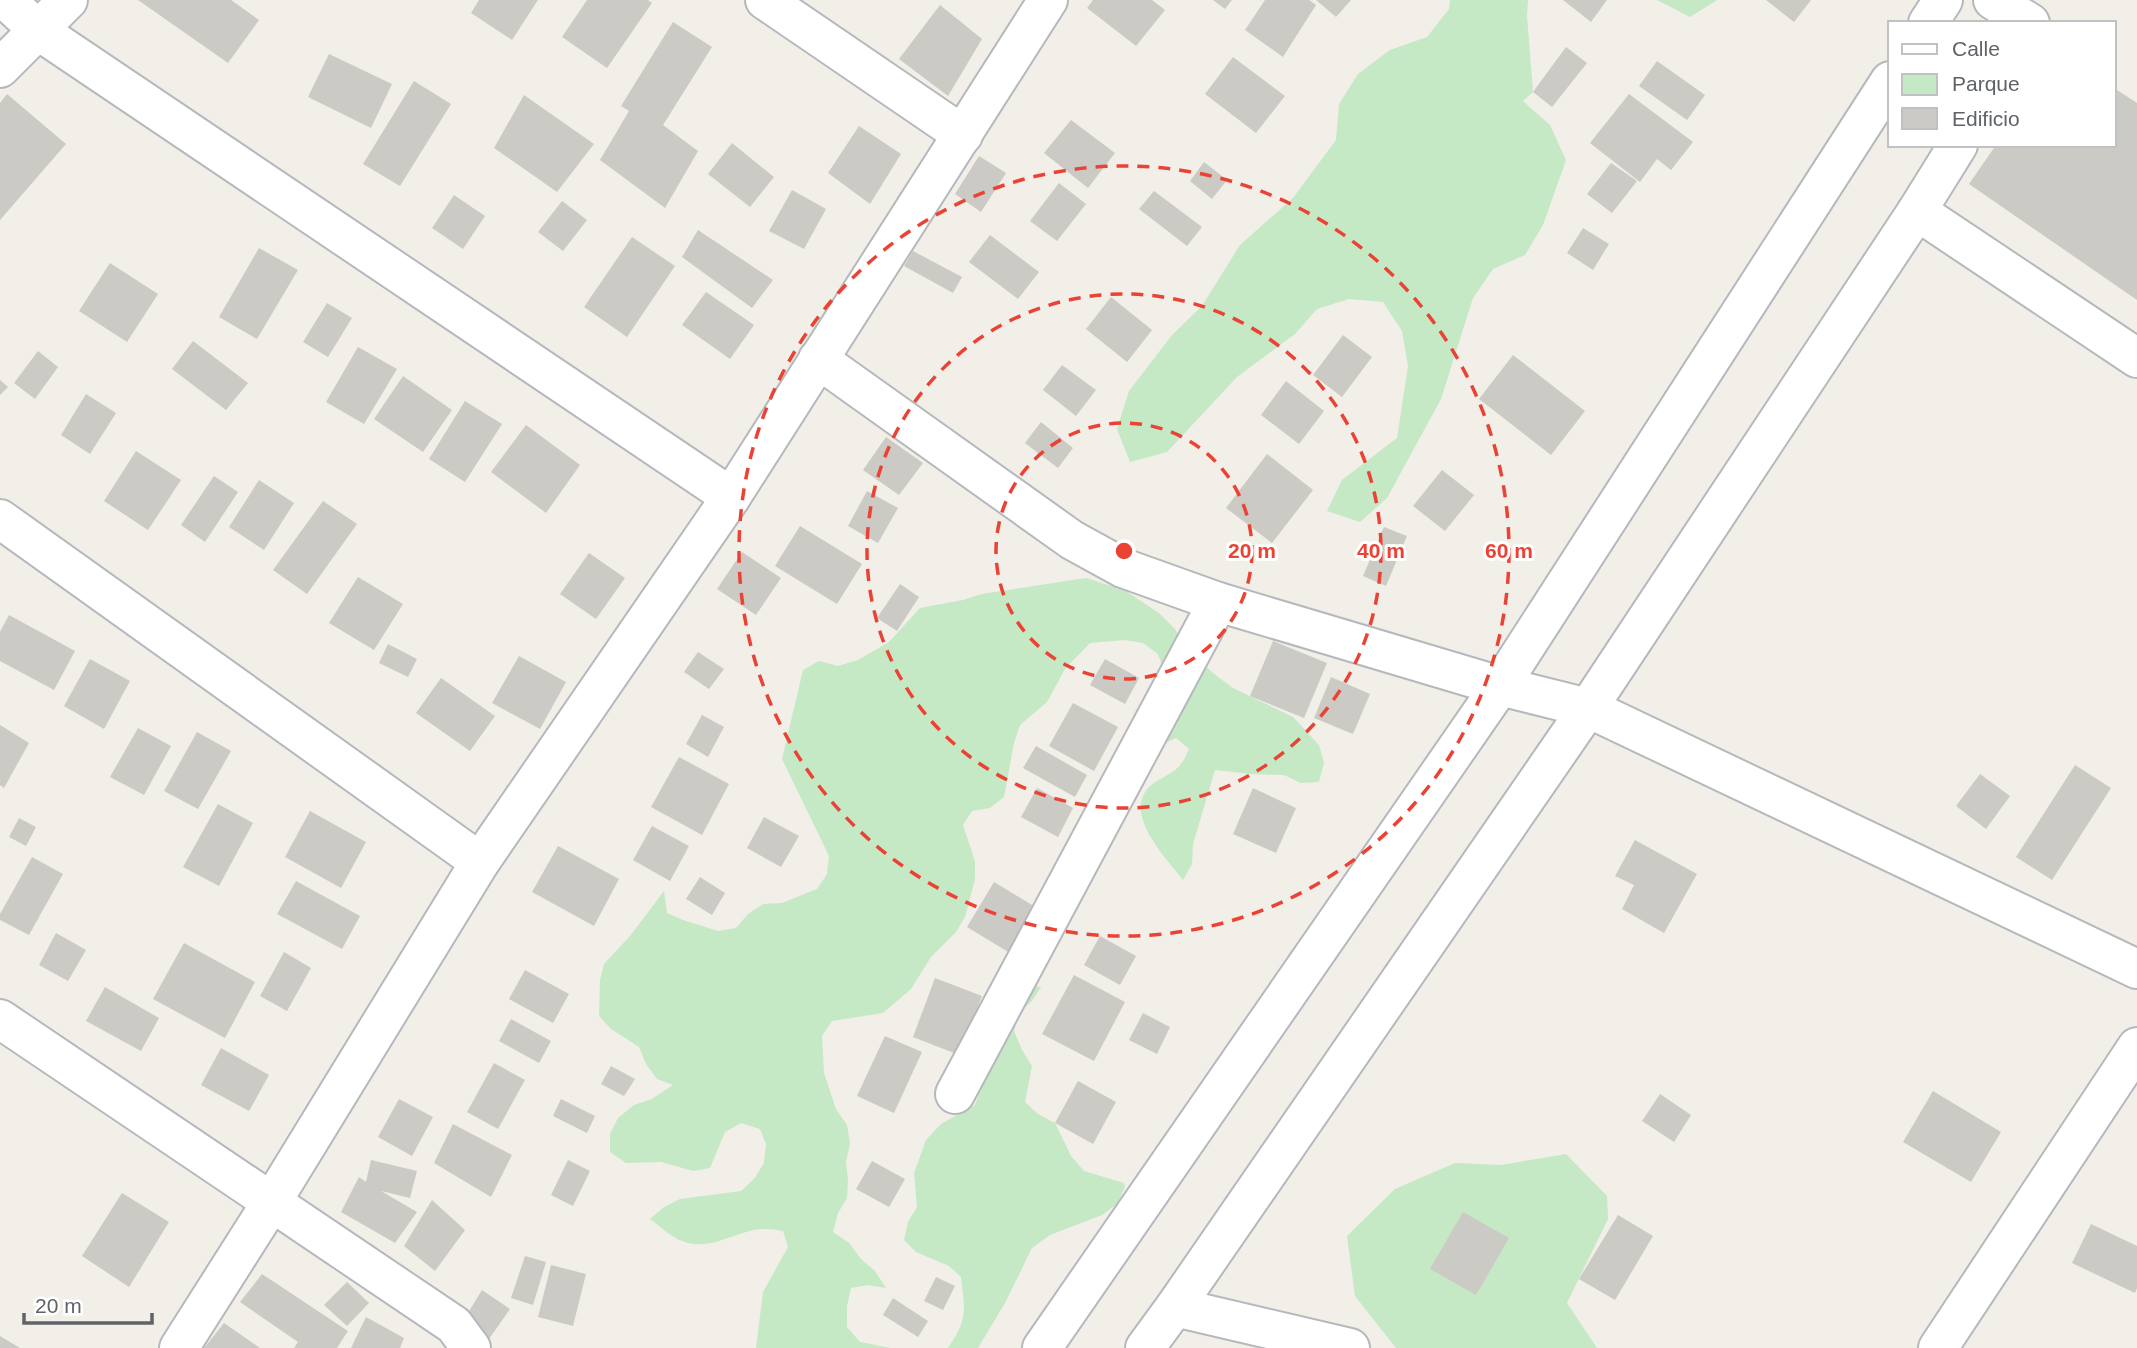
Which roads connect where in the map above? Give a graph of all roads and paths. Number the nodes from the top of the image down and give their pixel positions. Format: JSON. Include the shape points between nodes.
{"nodes":[{"id":1,"x":6,"y":0,"type":"edge"},
{"id":2,"x":68,"y":0,"type":"edge"},
{"id":3,"x":765,"y":0,"type":"edge"},
{"id":4,"x":1048,"y":0,"type":"edge"},
{"id":5,"x":1943,"y":0,"type":"edge"},
{"id":6,"x":1993,"y":0,"type":"edge"},
{"id":7,"x":2049,"y":0,"type":"edge"},
{"id":8,"x":1929,"y":21,"type":"edge"},
{"id":9,"x":2029,"y":21,"type":"edge"},
{"id":10,"x":2033,"y":21,"type":"edge"},
{"id":11,"x":39,"y":31,"type":"junction"},
{"id":12,"x":0,"y":68,"type":"edge"},
{"id":13,"x":1888,"y":84,"type":"edge"},
{"id":14,"x":963,"y":135,"type":"junction"},
{"id":15,"x":1957,"y":147,"type":"edge"},
{"id":16,"x":1917,"y":211,"type":"junction"},
{"id":17,"x":2137,"y":358,"type":"edge"},
{"id":18,"x":818,"y":359,"type":"junction"},
{"id":19,"x":731,"y":497,"type":"junction"},
{"id":20,"x":0,"y":519,"type":"edge"},
{"id":21,"x":1218,"y":602,"type":"junction"},
{"id":22,"x":1500,"y":686,"type":"junction"},
{"id":23,"x":1588,"y":708,"type":"junction"},
{"id":24,"x":480,"y":862,"type":"junction"},
{"id":25,"x":2137,"y":969,"type":"edge"},
{"id":26,"x":0,"y":1019,"type":"edge"},
{"id":27,"x":2137,"y":1047,"type":"edge"},
{"id":28,"x":955,"y":1094,"type":"dead end"},
{"id":29,"x":271,"y":1203,"type":"junction"},
{"id":30,"x":1175,"y":1307,"type":"junction"},
{"id":31,"x":179,"y":1348,"type":"edge"},
{"id":32,"x":471,"y":1348,"type":"edge"},
{"id":33,"x":1042,"y":1348,"type":"edge"},
{"id":34,"x":1145,"y":1348,"type":"edge"},
{"id":35,"x":1350,"y":1348,"type":"edge"},
{"id":36,"x":1938,"y":1348,"type":"edge"}],
"edges":[{"from":1,"to":11,"type":"street"},
{"from":2,"to":11,"type":"street"},
{"from":3,"to":14,"type":"street"},
{"from":4,"to":14,"type":"street"},
{"from":5,"to":8,"type":"street"},
{"from":6,"to":9,"type":"street"},
{"from":7,"to":10,"type":"street"},
{"from":11,"to":12,"type":"street"},
{"from":11,"to":19,"type":"street"},
{"from":13,"to":22,"type":"street"},
{"from":14,"to":18,"type":"street"},
{"from":15,"to":16,"type":"street"},
{"from":16,"to":17,"type":"street"},
{"from":16,"to":23,"type":"street"},
{"from":18,"to":19,"type":"street"},
{"from":18,"to":21,"type":"street","via":[[1072,540],[1123,568]]},
{"from":19,"to":24,"type":"street"},
{"from":20,"to":24,"type":"street"},
{"from":21,"to":22,"type":"street"},
{"from":21,"to":28,"type":"street"},
{"from":22,"to":23,"type":"street"},
{"from":22,"to":33,"type":"street"},
{"from":23,"to":25,"type":"street"},
{"from":23,"to":30,"type":"street"},
{"from":24,"to":29,"type":"street"},
{"from":26,"to":29,"type":"street"},
{"from":27,"to":36,"type":"street"},
{"from":29,"to":31,"type":"street"},
{"from":29,"to":32,"type":"street","via":[[454,1325]]},
{"from":30,"to":34,"type":"street"},
{"from":30,"to":35,"type":"street"}]}
